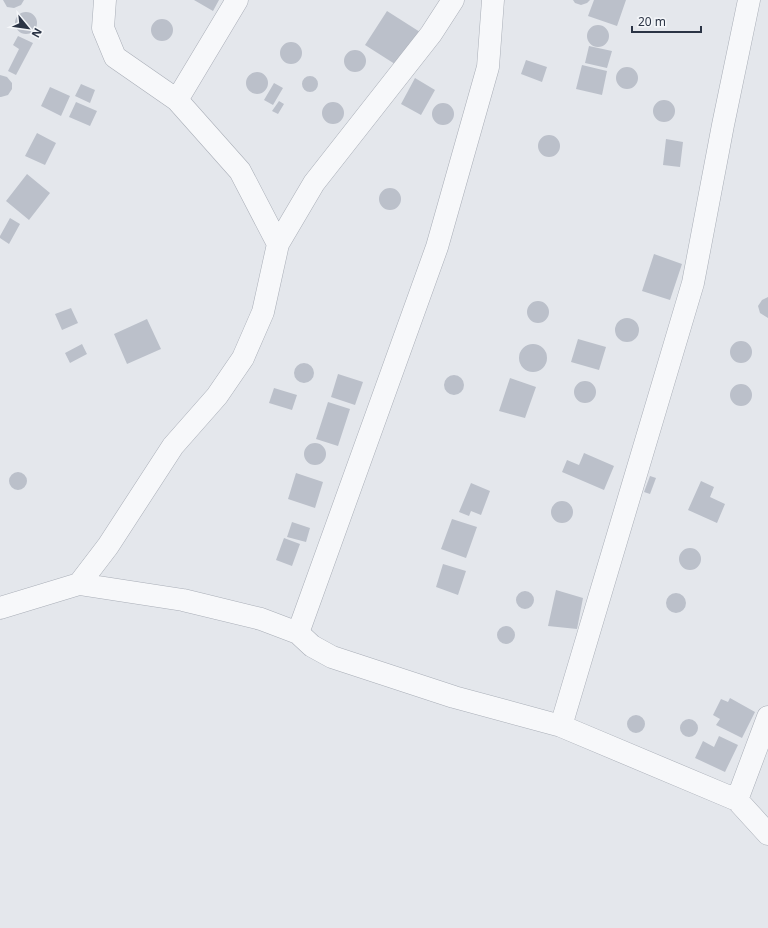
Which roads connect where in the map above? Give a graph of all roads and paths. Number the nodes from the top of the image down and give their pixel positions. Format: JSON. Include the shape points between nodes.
{"nodes":[{"id":1,"x":105,"y":0,"type":"edge"},
{"id":2,"x":237,"y":0,"type":"edge"},
{"id":3,"x":453,"y":0,"type":"edge"},
{"id":4,"x":493,"y":0,"type":"edge"},
{"id":5,"x":749,"y":0,"type":"edge"},
{"id":6,"x":177,"y":100,"type":"junction"},
{"id":7,"x":278,"y":244,"type":"junction"},
{"id":8,"x":78,"y":584,"type":"junction"},
{"id":9,"x":0,"y":608,"type":"edge"},
{"id":10,"x":298,"y":633,"type":"junction"},
{"id":11,"x":768,"y":717,"type":"edge"},
{"id":12,"x":561,"y":726,"type":"junction"},
{"id":13,"x":737,"y":800,"type":"junction"},
{"id":14,"x":768,"y":834,"type":"edge"}],
"edges":[{"from":1,"to":6,"type":"street","via":[[103,28],[115,57]]},
{"from":2,"to":6,"type":"street"},
{"from":3,"to":7,"type":"street","via":[[431,34],[314,183]]},
{"from":4,"to":10,"type":"street","via":[[488,67],[437,247]]},
{"from":5,"to":12,"type":"street","via":[[693,283]]},
{"from":6,"to":7,"type":"street","via":[[240,171]]},
{"from":7,"to":8,"type":"street","via":[[263,312],[243,358],[217,396],[173,446],[108,546]]},
{"from":8,"to":9,"type":"street"},
{"from":8,"to":10,"type":"street","via":[[183,600],[261,619]]},
{"from":10,"to":12,"type":"street","via":[[312,646],[332,657],[454,697]]},
{"from":11,"to":13,"type":"street"},
{"from":12,"to":13,"type":"street"},
{"from":13,"to":14,"type":"street"}]}
